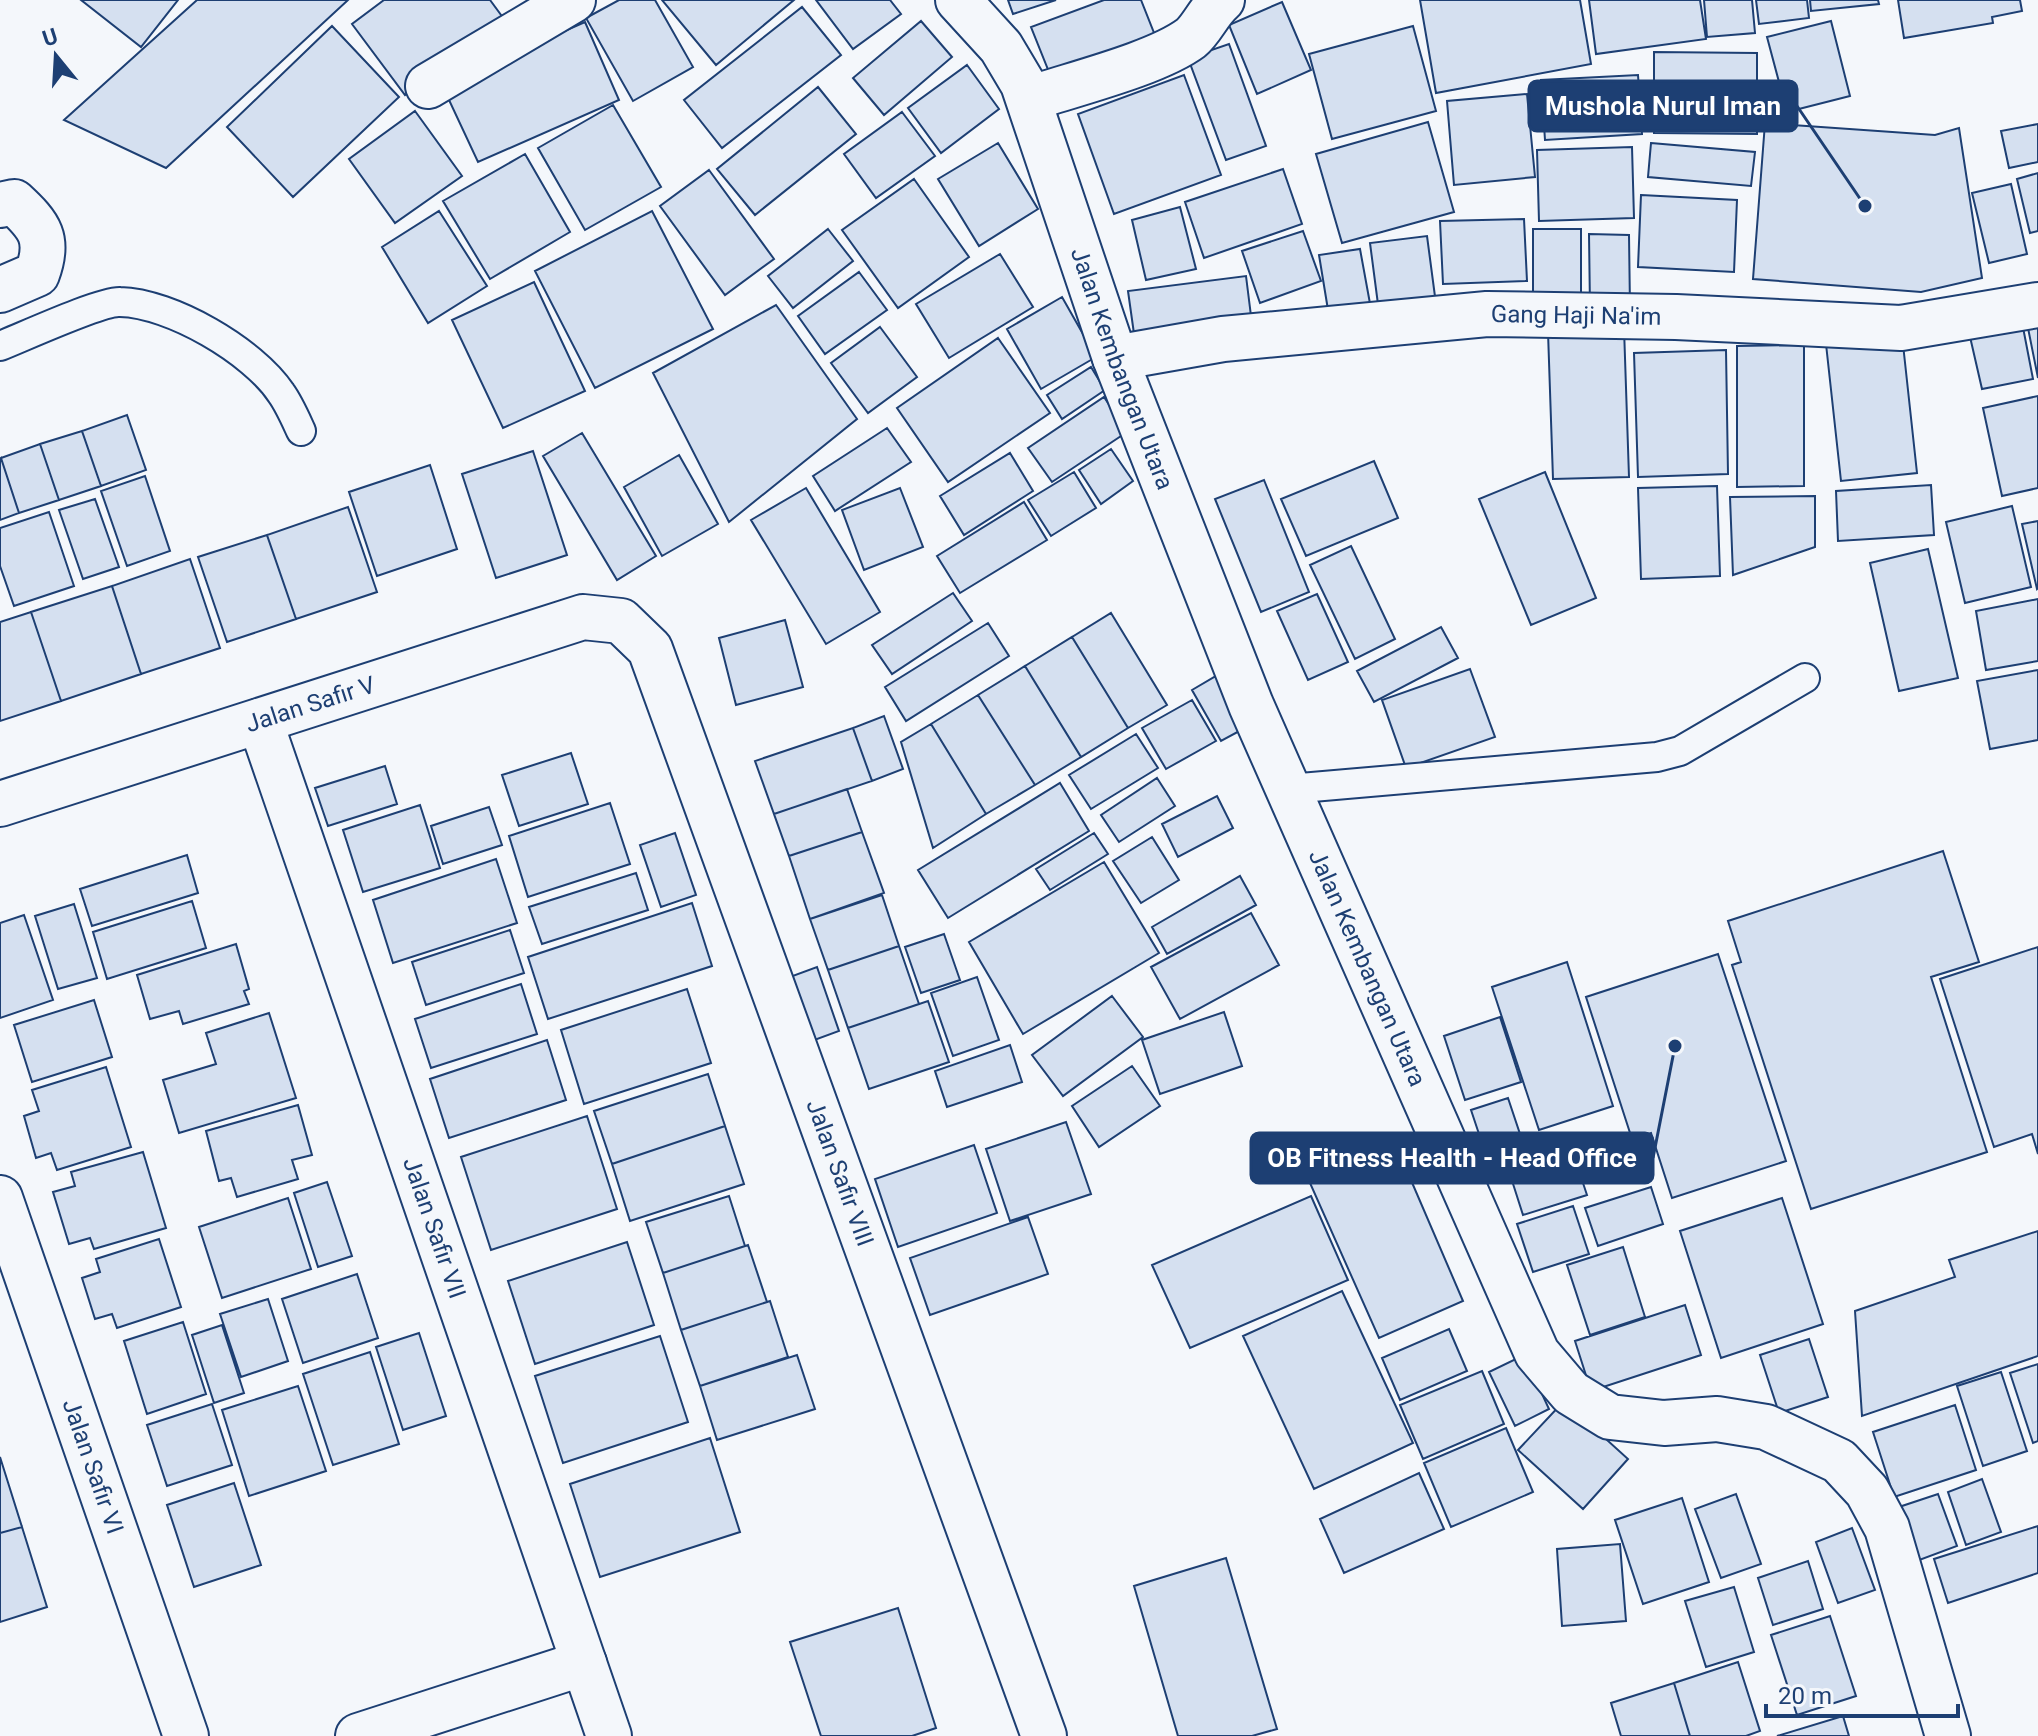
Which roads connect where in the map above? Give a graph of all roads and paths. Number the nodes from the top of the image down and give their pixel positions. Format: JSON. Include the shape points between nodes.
{"nodes":[{"id":1,"x":573,"y":0,"type":"edge"},
{"id":2,"x":958,"y":0,"type":"edge"},
{"id":3,"x":1222,"y":0,"type":"edge"},
{"id":4,"x":428,"y":86,"type":"dead end"},
{"id":5,"x":1029,"y":99,"type":"junction"},
{"id":6,"x":0,"y":205,"type":"edge"},
{"id":7,"x":0,"y":290,"type":"edge"},
{"id":8,"x":2038,"y":305,"type":"edge"},
{"id":9,"x":0,"y":346,"type":"edge"},
{"id":10,"x":1115,"y":358,"type":"junction"},
{"id":11,"x":301,"y":431,"type":"dead end"},
{"id":12,"x":621,"y":621,"type":"joint"},
{"id":13,"x":1805,"y":678,"type":"dead end"},
{"id":14,"x":260,"y":721,"type":"junction"},
{"id":15,"x":1289,"y":789,"type":"junction"},
{"id":16,"x":0,"y":804,"type":"edge"},
{"id":17,"x":0,"y":1198,"type":"edge"},
{"id":18,"x":584,"y":1663,"type":"junction"},
{"id":19,"x":186,"y":1736,"type":"edge"},
{"id":20,"x":358,"y":1736,"type":"edge"},
{"id":21,"x":609,"y":1736,"type":"edge"},
{"id":22,"x":1044,"y":1736,"type":"edge"},
{"id":23,"x":1948,"y":1736,"type":"edge"}],
"edges":[{"from":1,"to":4,"type":"street"},
{"from":2,"to":5,"type":"street","name":"Jalan Kembangan Utara","via":[[1001,47]]},
{"from":3,"to":5,"type":"street","via":[[1192,37],[1157,55]]},
{"from":5,"to":10,"type":"street","name":"Jalan Kembangan Utara"},
{"from":6,"to":7,"type":"street","via":[[14,202],[31,217],[42,235],[44,255],[37,274]]},
{"from":8,"to":10,"type":"street","name":"Gang Haji Na'im","via":[[1901,328],[1487,314],[1223,339]]},
{"from":9,"to":11,"type":"lane","via":[[118,301],[156,309],[206,330],[251,362],[281,392]]},
{"from":10,"to":15,"type":"street","name":"Jalan Kembangan Utara"},
{"from":12,"to":14,"type":"street","name":"Jalan Safir V","via":[[583,617]]},
{"from":12,"to":22,"type":"street","name":"Jalan Safir VIII","via":[[650,649]]},
{"from":13,"to":15,"type":"lane","via":[[1680,751],[1657,757]]},
{"from":14,"to":16,"type":"street","name":"Jalan Safir V"},
{"from":14,"to":18,"type":"street","name":"Jalan Safir VII"},
{"from":15,"to":23,"type":"street","name":"Jalan Kembangan Utara","via":[[1537,1353],[1571,1393],[1610,1417],[1664,1423],[1717,1419],[1766,1427],[1839,1461],[1867,1491],[1887,1528]]},
{"from":17,"to":19,"type":"street","name":"Jalan Safir VI"},
{"from":18,"to":20,"type":"street"},
{"from":18,"to":21,"type":"street","name":"Jalan Safir VII"}]}
